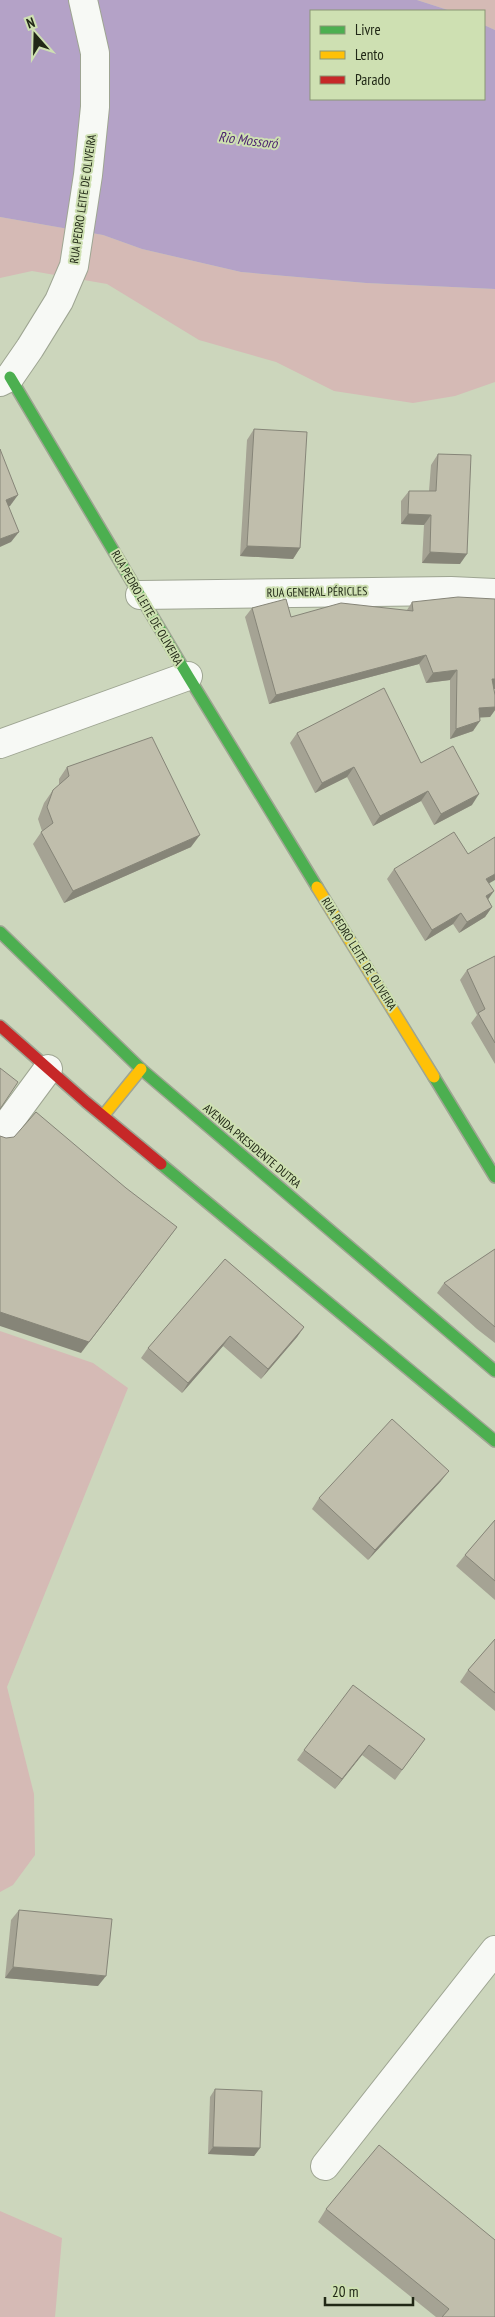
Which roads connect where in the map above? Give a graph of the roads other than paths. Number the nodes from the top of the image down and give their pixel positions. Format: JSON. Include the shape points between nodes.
{"nodes":[{"id":1,"x":83,"y":0,"type":"edge"},
{"id":2,"x":5,"y":380,"type":"edge"},
{"id":3,"x":495,"y":592,"type":"edge"},
{"id":4,"x":140,"y":595,"type":"junction"},
{"id":5,"x":188,"y":676,"type":"junction"},
{"id":6,"x":0,"y":744,"type":"edge"},
{"id":7,"x":0,"y":932,"type":"edge"},
{"id":8,"x":0,"y":1026,"type":"edge"},
{"id":9,"x":141,"y":1069,"type":"junction"},
{"id":10,"x":48,"y":1070,"type":"junction"},
{"id":11,"x":103,"y":1116,"type":"junction"},
{"id":12,"x":0,"y":1134,"type":"edge"},
{"id":13,"x":495,"y":1177,"type":"edge"},
{"id":14,"x":495,"y":1371,"type":"edge"},
{"id":15,"x":495,"y":1442,"type":"edge"},
{"id":16,"x":495,"y":1950,"type":"edge"},
{"id":17,"x":326,"y":2166,"type":"dead end"}],
"edges":[{"from":1,"to":2,"type":"street","name":"RUA PEDRO LEITE DE OLIVEIRA","via":[[95,54],[95,107],[74,266],[59,301]]},
{"from":2,"to":4,"type":"main road","name":"RUA PEDRO LEITE DE OLIVEIRA"},
{"from":3,"to":4,"type":"street","name":"RUA GENERAL PÉRICLES"},
{"from":4,"to":5,"type":"main road","name":"RUA PEDRO LEITE DE OLIVEIRA"},
{"from":5,"to":6,"type":"street"},
{"from":5,"to":13,"type":"main road","name":"RUA PEDRO LEITE DE OLIVEIRA"},
{"from":7,"to":9,"type":"main road","name":"AVENIDA PRESIDENTE DUTRA"},
{"from":8,"to":10,"type":"main road"},
{"from":9,"to":11,"type":"main road"},
{"from":9,"to":14,"type":"main road","name":"AVENIDA PRESIDENTE DUTRA"},
{"from":10,"to":11,"type":"main road"},
{"from":10,"to":12,"type":"street"},
{"from":11,"to":15,"type":"main road"},
{"from":16,"to":17,"type":"street"}]}
